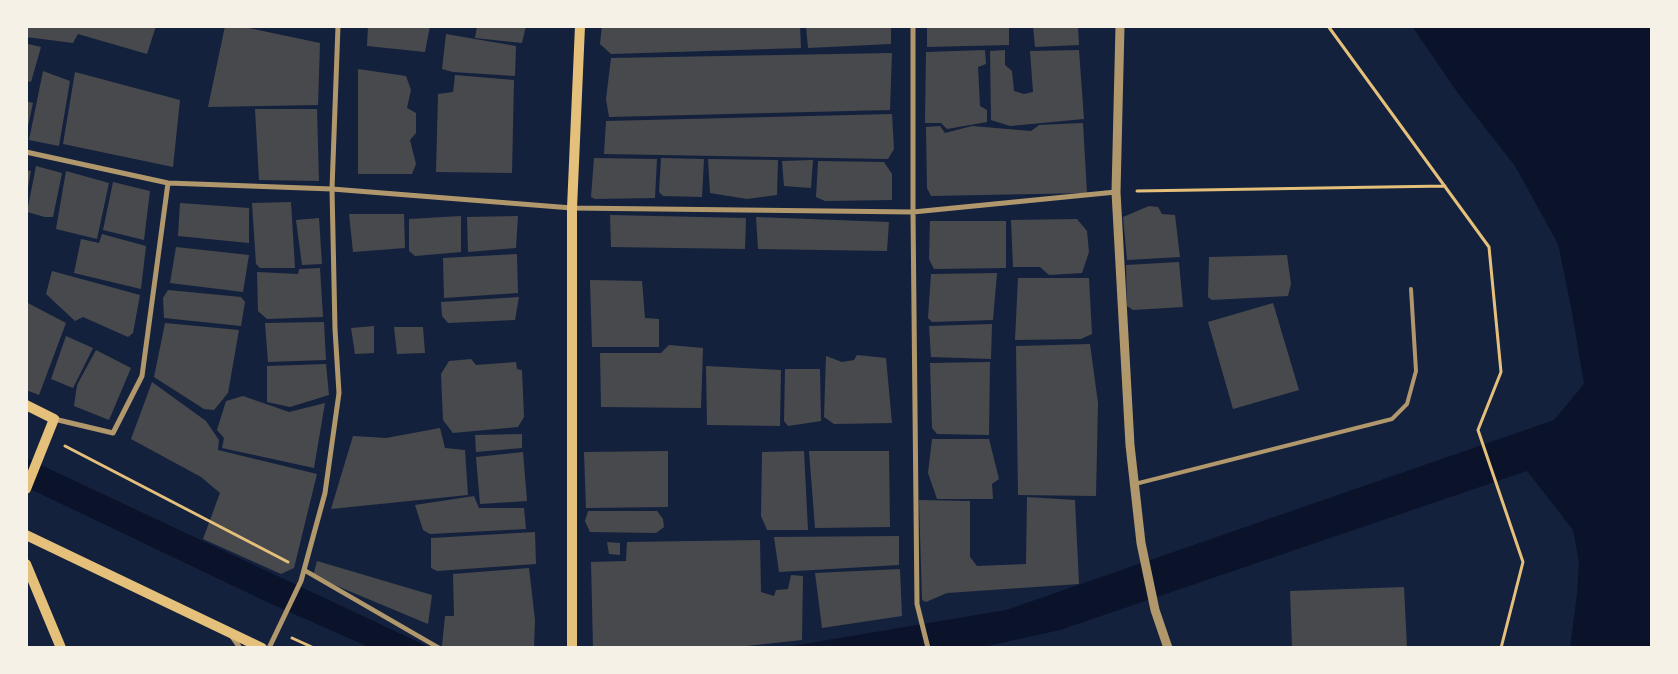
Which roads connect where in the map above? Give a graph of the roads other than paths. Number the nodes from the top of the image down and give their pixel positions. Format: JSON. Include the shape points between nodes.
{"nodes":[{"id":1,"x":338,"y":26,"type":"edge"},
{"id":2,"x":580,"y":26,"type":"edge"},
{"id":3,"x":913,"y":26,"type":"edge"},
{"id":4,"x":1120,"y":26,"type":"edge"},
{"id":5,"x":26,"y":152,"type":"edge"},
{"id":6,"x":168,"y":183,"type":"junction"},
{"id":7,"x":332,"y":189,"type":"junction"},
{"id":8,"x":1116,"y":192,"type":"junction"},
{"id":9,"x":572,"y":208,"type":"junction"},
{"id":10,"x":912,"y":212,"type":"junction"},
{"id":11,"x":1411,"y":289,"type":"dead end"},
{"id":12,"x":26,"y":405,"type":"edge"},
{"id":13,"x":54,"y":419,"type":"junction"},
{"id":14,"x":1135,"y":484,"type":"junction"},
{"id":15,"x":26,"y":489,"type":"edge"},
{"id":16,"x":26,"y":535,"type":"edge"},
{"id":17,"x":26,"y":564,"type":"edge"},
{"id":18,"x":304,"y":570,"type":"junction"},
{"id":19,"x":227,"y":631,"type":"junction"},
{"id":20,"x":61,"y":648,"type":"edge"},
{"id":21,"x":240,"y":648,"type":"edge"},
{"id":22,"x":262,"y":648,"type":"edge"},
{"id":23,"x":269,"y":648,"type":"edge"},
{"id":24,"x":439,"y":648,"type":"edge"},
{"id":25,"x":572,"y":648,"type":"edge"},
{"id":26,"x":928,"y":648,"type":"edge"},
{"id":27,"x":1168,"y":648,"type":"edge"}],
"edges":[{"from":1,"to":7,"type":"street"},
{"from":2,"to":9,"type":"main road"},
{"from":3,"to":10,"type":"street"},
{"from":4,"to":8,"type":"street"},
{"from":5,"to":6,"type":"street"},
{"from":6,"to":7,"type":"street"},
{"from":6,"to":13,"type":"street","via":[[142,376],[113,433]]},
{"from":7,"to":9,"type":"street"},
{"from":7,"to":18,"type":"street","via":[[339,393],[325,493]]},
{"from":8,"to":10,"type":"street"},
{"from":8,"to":14,"type":"street"},
{"from":9,"to":10,"type":"street"},
{"from":9,"to":25,"type":"main road"},
{"from":10,"to":26,"type":"street","via":[[917,604]]},
{"from":11,"to":14,"type":"lane","via":[[1416,371],[1406,404],[1392,418]]},
{"from":12,"to":13,"type":"main road"},
{"from":13,"to":15,"type":"main road"},
{"from":14,"to":27,"type":"street","via":[[1141,542],[1155,610]]},
{"from":16,"to":19,"type":"main road"},
{"from":17,"to":20,"type":"main road"},
{"from":18,"to":23,"type":"street"},
{"from":18,"to":24,"type":"street"},
{"from":19,"to":21,"type":"street"},
{"from":19,"to":22,"type":"main road"}]}
